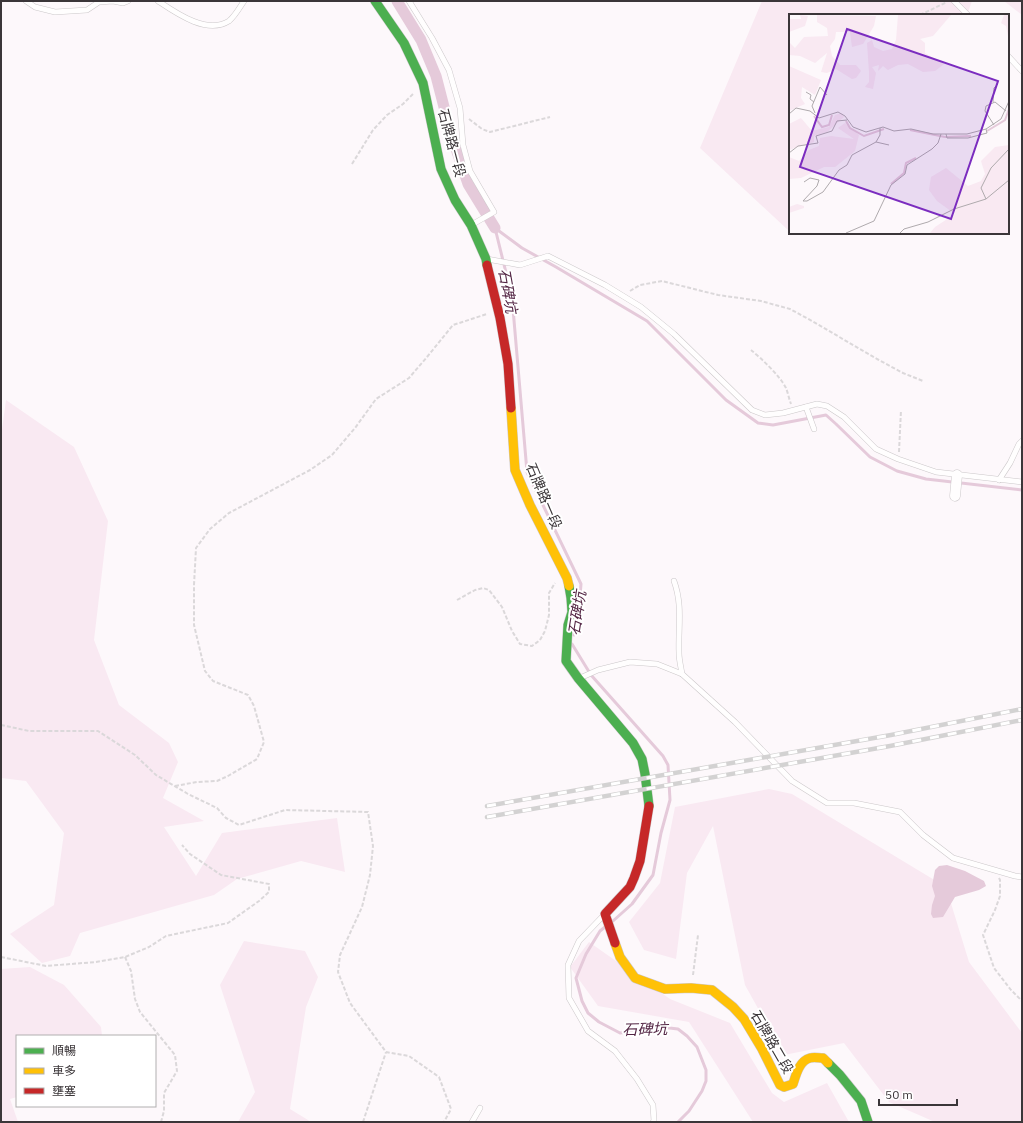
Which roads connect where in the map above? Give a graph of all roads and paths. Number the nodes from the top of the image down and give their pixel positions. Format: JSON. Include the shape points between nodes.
{"nodes":[{"id":1,"x":26,"y":1,"type":"edge"},
{"id":2,"x":128,"y":1,"type":"edge"},
{"id":3,"x":158,"y":1,"type":"edge"},
{"id":4,"x":244,"y":1,"type":"edge"},
{"id":5,"x":375,"y":1,"type":"edge"},
{"id":6,"x":409,"y":1,"type":"edge"},
{"id":7,"x":948,"y":1,"type":"edge"},
{"id":8,"x":954,"y":1,"type":"edge"},
{"id":9,"x":922,"y":14,"type":"edge"},
{"id":10,"x":967,"y":14,"type":"edge"},
{"id":11,"x":1009,"y":57,"type":"edge"},
{"id":12,"x":1022,"y":71,"type":"edge"},
{"id":13,"x":423,"y":83,"type":"junction"},
{"id":14,"x":460,"y":112,"type":"junction"},
{"id":15,"x":550,"y":117,"type":"dead end"},
{"id":16,"x":352,"y":164,"type":"dead end"},
{"id":17,"x":470,"y":225,"type":"junction"},
{"id":18,"x":486,"y":259,"type":"junction"},
{"id":19,"x":622,"y":296,"type":"junction"},
{"id":20,"x":498,"y":311,"type":"junction"},
{"id":21,"x":751,"y":350,"type":"dead end"},
{"id":22,"x":923,"y":382,"type":"dead end"},
{"id":23,"x":806,"y":407,"type":"junction"},
{"id":24,"x":793,"y":410,"type":"junction"},
{"id":25,"x":901,"y":410,"type":"dead end"},
{"id":26,"x":814,"y":429,"type":"dead end"},
{"id":27,"x":1022,"y":441,"type":"edge"},
{"id":28,"x":898,"y":459,"type":"junction"},
{"id":29,"x":957,"y":475,"type":"junction"},
{"id":30,"x":1000,"y":480,"type":"junction"},
{"id":31,"x":1022,"y":482,"type":"edge"},
{"id":32,"x":955,"y":496,"type":"dead end"},
{"id":33,"x":567,"y":578,"type":"junction"},
{"id":34,"x":674,"y":581,"type":"dead end"},
{"id":35,"x":457,"y":600,"type":"dead end"},
{"id":36,"x":682,"y":674,"type":"junction"},
{"id":37,"x":578,"y":678,"type":"junction"},
{"id":38,"x":1,"y":725,"type":"edge"},
{"id":39,"x":175,"y":786,"type":"junction"},
{"id":40,"x":182,"y":845,"type":"dead end"},
{"id":41,"x":995,"y":870,"type":"junction"},
{"id":42,"x":1022,"y":876,"type":"edge"},
{"id":43,"x":605,"y":914,"type":"junction"},
{"id":44,"x":698,"y":935,"type":"dead end"},
{"id":45,"x":1,"y":957,"type":"edge"},
{"id":46,"x":125,"y":957,"type":"junction"},
{"id":47,"x":691,"y":988,"type":"junction"},
{"id":48,"x":1022,"y":1001,"type":"edge"},
{"id":49,"x":386,"y":1052,"type":"junction"},
{"id":50,"x":480,"y":1108,"type":"dead end"},
{"id":51,"x":161,"y":1122,"type":"edge"},
{"id":52,"x":363,"y":1122,"type":"edge"},
{"id":53,"x":444,"y":1122,"type":"edge"},
{"id":54,"x":472,"y":1122,"type":"edge"},
{"id":55,"x":653,"y":1122,"type":"edge"},
{"id":56,"x":868,"y":1122,"type":"edge"}],
"edges":[{"from":1,"to":2,"type":"lane","via":[[34,7],[55,12],[87,10],[99,2]]},
{"from":3,"to":4,"type":"lane","via":[[194,22],[216,26],[229,20]]},
{"from":5,"to":13,"type":"street","name":"石牌路一段","via":[[404,43]]},
{"from":6,"to":14,"type":"lane","via":[[449,70]]},
{"from":7,"to":9,"type":"path"},
{"from":8,"to":10,"type":"lane"},
{"from":11,"to":12,"type":"lane"},
{"from":13,"to":16,"type":"path","via":[[373,130]]},
{"from":13,"to":17,"type":"street","name":"石牌路一段","via":[[441,169]]},
{"from":14,"to":15,"type":"path","via":[[490,132]]},
{"from":14,"to":17,"type":"lane","via":[[463,145],[470,171],[494,212]]},
{"from":17,"to":18,"type":"street","name":"石牌路一段"},
{"from":18,"to":19,"type":"lane","via":[[520,265],[548,256]]},
{"from":18,"to":20,"type":"street","name":"石牌路一段"},
{"from":19,"to":22,"type":"path","via":[[640,285],[662,281],[718,295],[761,301],[790,310],[812,321]]},
{"from":19,"to":24,"type":"lane","via":[[641,307],[674,334],[752,410],[764,415]]},
{"from":20,"to":33,"type":"street","name":"石牌路一段","via":[[508,364],[515,470]]},
{"from":20,"to":39,"type":"path","via":[[453,325],[409,378],[376,399],[332,455],[310,470],[229,513],[210,529],[196,548],[194,626],[206,671],[213,680],[248,695],[254,706],[264,742],[257,759],[228,776],[217,781]]},
{"from":21,"to":24,"type":"path","via":[[786,388]]},
{"from":23,"to":24,"type":"lane"},
{"from":23,"to":26,"type":"lane"},
{"from":23,"to":28,"type":"lane","via":[[817,404],[827,406],[844,417],[876,449]]},
{"from":25,"to":28,"type":"path"},
{"from":27,"to":30,"type":"lane"},
{"from":28,"to":29,"type":"lane","via":[[936,472]]},
{"from":29,"to":30,"type":"lane"},
{"from":29,"to":32,"type":"street"},
{"from":30,"to":31,"type":"lane"},
{"from":33,"to":35,"type":"path","via":[[555,583],[552,588],[549,594],[550,615],[545,631],[540,640],[532,646],[520,644],[502,606],[489,590],[475,590]]},
{"from":33,"to":37,"type":"street","name":"石牌路一段","via":[[572,612],[568,624],[566,661]]},
{"from":34,"to":36,"type":"lane","via":[[680,603],[678,654]]},
{"from":36,"to":37,"type":"lane","via":[[657,664],[630,662]]},
{"from":36,"to":41,"type":"lane","via":[[735,722],[792,781],[827,803],[854,803],[900,812],[923,835],[953,858]]},
{"from":37,"to":43,"type":"street","name":"石牌路一段","via":[[633,743],[642,760],[649,808],[640,861],[634,878]]},
{"from":38,"to":39,"type":"path","via":[[30,731],[98,731],[135,755],[156,775]]},
{"from":39,"to":49,"type":"path","via":[[217,808],[226,818],[239,825],[285,810],[368,812],[373,846],[370,876],[362,907],[340,955],[338,972],[350,1003]]},
{"from":40,"to":46,"type":"path","via":[[190,854],[221,875],[269,884],[269,892],[228,923],[166,936],[149,947]]},
{"from":41,"to":42,"type":"lane"},
{"from":41,"to":48,"type":"path","via":[[1000,880],[1000,896],[983,935],[994,968]]},
{"from":43,"to":47,"type":"street","name":"石牌路二段","via":[[620,957],[635,978],[665,989]]},
{"from":43,"to":55,"type":"lane","via":[[579,941],[568,965],[569,998],[588,1031],[615,1052],[637,1079],[653,1105]]},
{"from":44,"to":47,"type":"path"},
{"from":45,"to":46,"type":"path","via":[[46,966]]},
{"from":46,"to":51,"type":"path","via":[[140,1012],[175,1055],[177,1071],[164,1094]]},
{"from":47,"to":56,"type":"street","name":"石牌路二段","via":[[712,990],[733,1007],[744,1019],[780,1085],[784,1087],[793,1084],[801,1064],[806,1059],[823,1058],[861,1101]]},
{"from":49,"to":52,"type":"path"},
{"from":49,"to":53,"type":"path","via":[[409,1056],[439,1077],[451,1109]]},
{"from":50,"to":54,"type":"lane"}]}
